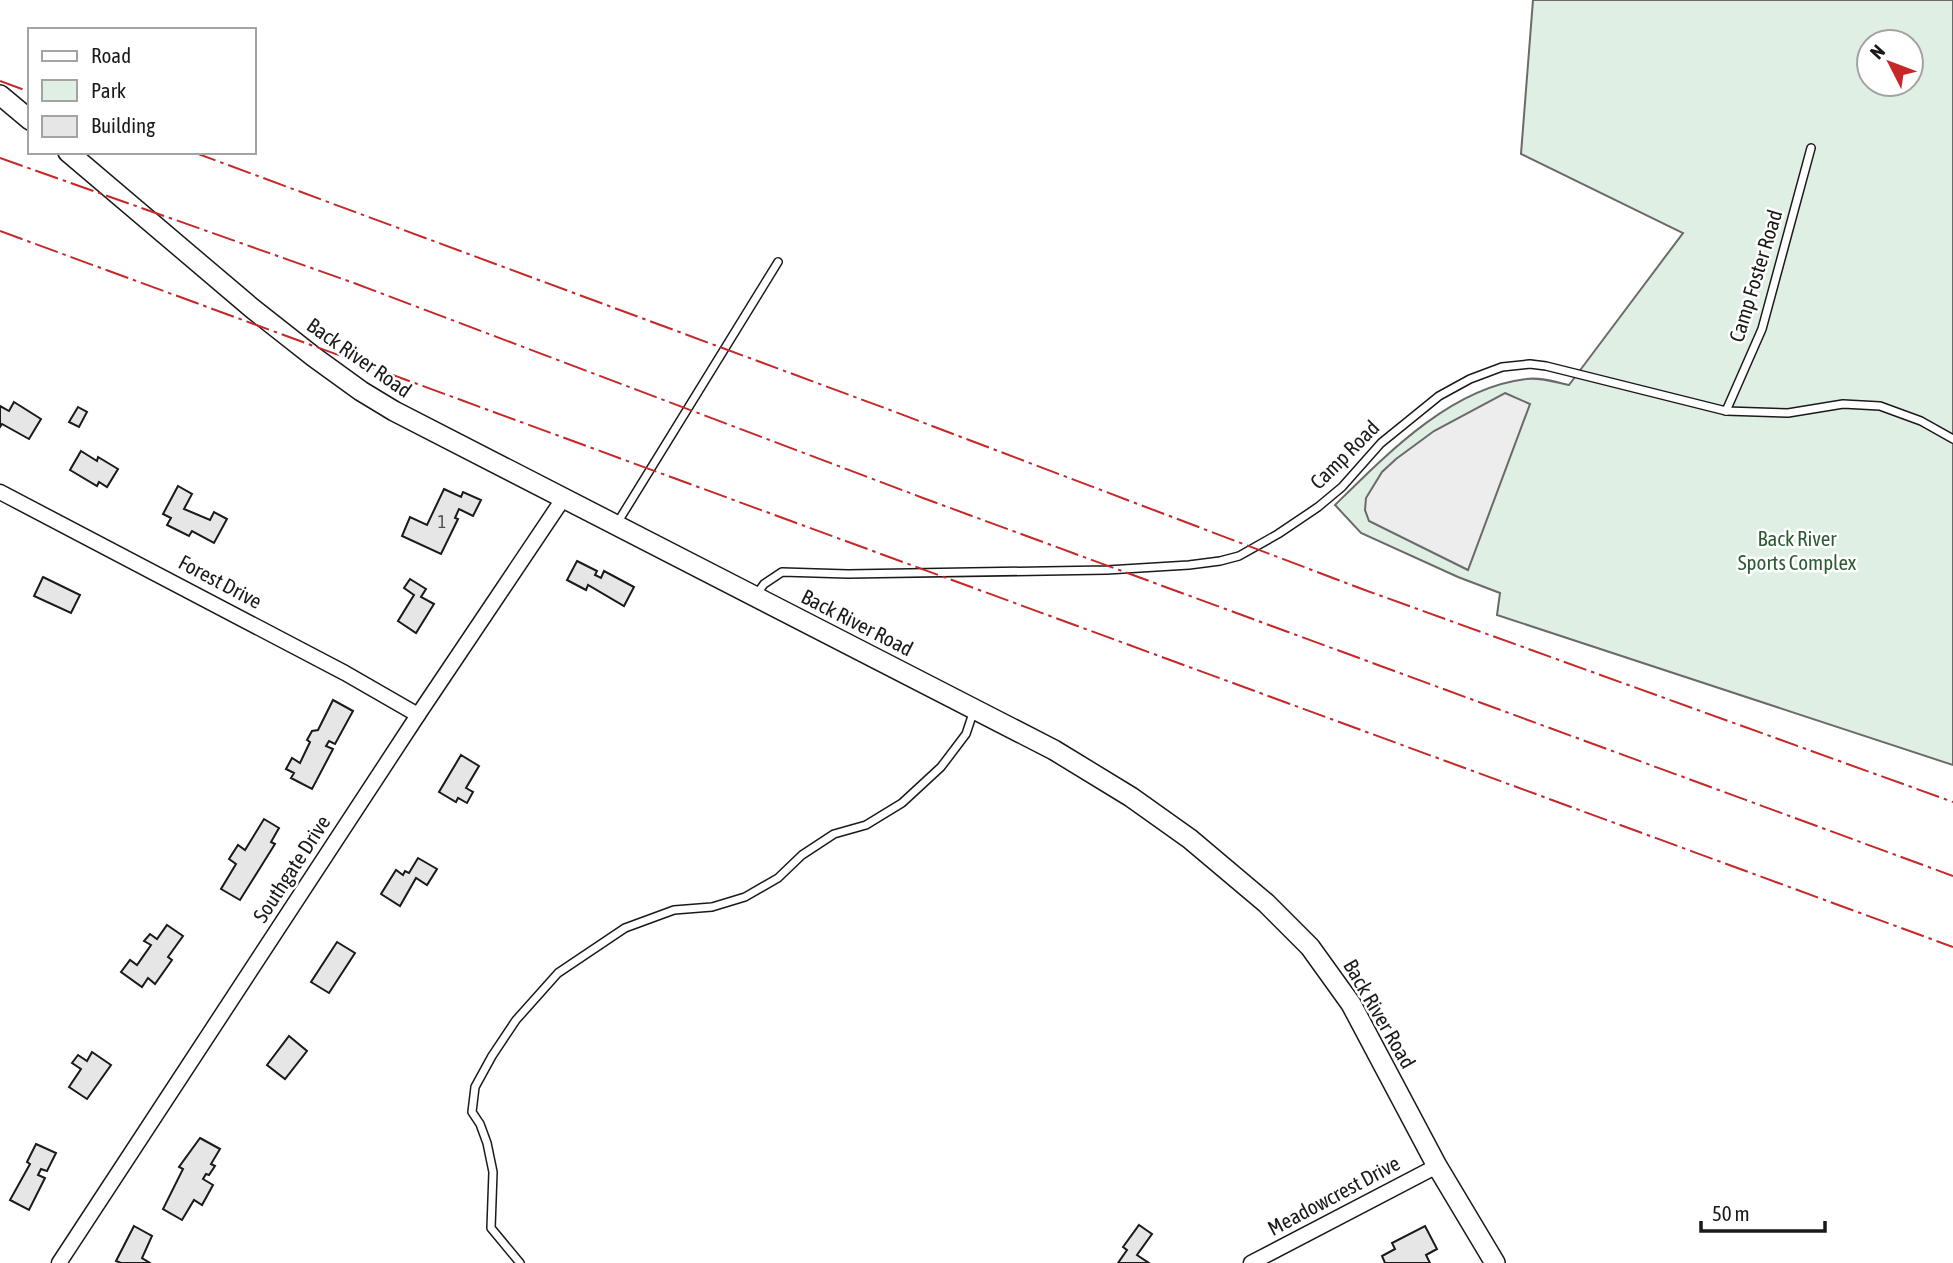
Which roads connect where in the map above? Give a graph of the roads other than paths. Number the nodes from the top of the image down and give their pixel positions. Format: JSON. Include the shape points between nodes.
{"nodes":[{"id":1,"x":0,"y":94,"type":"edge"},
{"id":2,"x":28,"y":118,"type":"edge"},
{"id":3,"x":1811,"y":148,"type":"dead end"},
{"id":4,"x":70,"y":154,"type":"edge"},
{"id":5,"x":778,"y":262,"type":"dead end"},
{"id":6,"x":1726,"y":411,"type":"junction"},
{"id":7,"x":1953,"y":439,"type":"edge"},
{"id":8,"x":2,"y":497,"type":"edge"},
{"id":9,"x":563,"y":499,"type":"junction"},
{"id":10,"x":616,"y":526,"type":"junction"},
{"id":11,"x":756,"y":596,"type":"junction"},
{"id":12,"x":974,"y":709,"type":"junction"},
{"id":13,"x":418,"y":715,"type":"junction"},
{"id":14,"x":1437,"y":1166,"type":"junction"},
{"id":15,"x":59,"y":1263,"type":"edge"},
{"id":16,"x":520,"y":1263,"type":"edge"},
{"id":17,"x":1251,"y":1263,"type":"edge"},
{"id":18,"x":1495,"y":1263,"type":"edge"}],
"edges":[{"from":1,"to":2,"type":"street"},
{"from":3,"to":6,"type":"lane","name":"Camp Foster Road","via":[[1762,329]]},
{"from":4,"to":9,"type":"street","name":"Back River Road","via":[[253,309],[361,391]]},
{"from":5,"to":10,"type":"lane"},
{"from":6,"to":7,"type":"lane","name":"Camp Road","via":[[1788,414],[1843,404],[1880,406]]},
{"from":6,"to":11,"type":"lane","name":"Camp Road","via":[[1546,366],[1502,367],[1439,397],[1381,443],[1318,507],[1239,556],[1189,565],[1107,570],[782,572]]},
{"from":8,"to":13,"type":"street","name":"Forest Drive"},
{"from":9,"to":10,"type":"street","name":"Back River Road"},
{"from":9,"to":13,"type":"street","name":"Southgate Drive"},
{"from":10,"to":11,"type":"street","name":"Back River Road"},
{"from":11,"to":12,"type":"street","name":"Back River Road"},
{"from":12,"to":14,"type":"street","name":"Back River Road","via":[[1079,764],[1159,816],[1289,925],[1351,1004]]},
{"from":12,"to":16,"type":"lane","via":[[966,734],[941,767],[902,803],[866,825],[834,834],[778,878],[745,897],[712,907],[674,910],[625,928],[558,973],[516,1020],[475,1087],[472,1112],[487,1143],[493,1172],[491,1228]]},
{"from":13,"to":15,"type":"street","name":"Southgate Drive"},
{"from":14,"to":17,"type":"street","name":"Meadowcrest Drive"},
{"from":14,"to":18,"type":"street","name":"Back River Road"}]}
